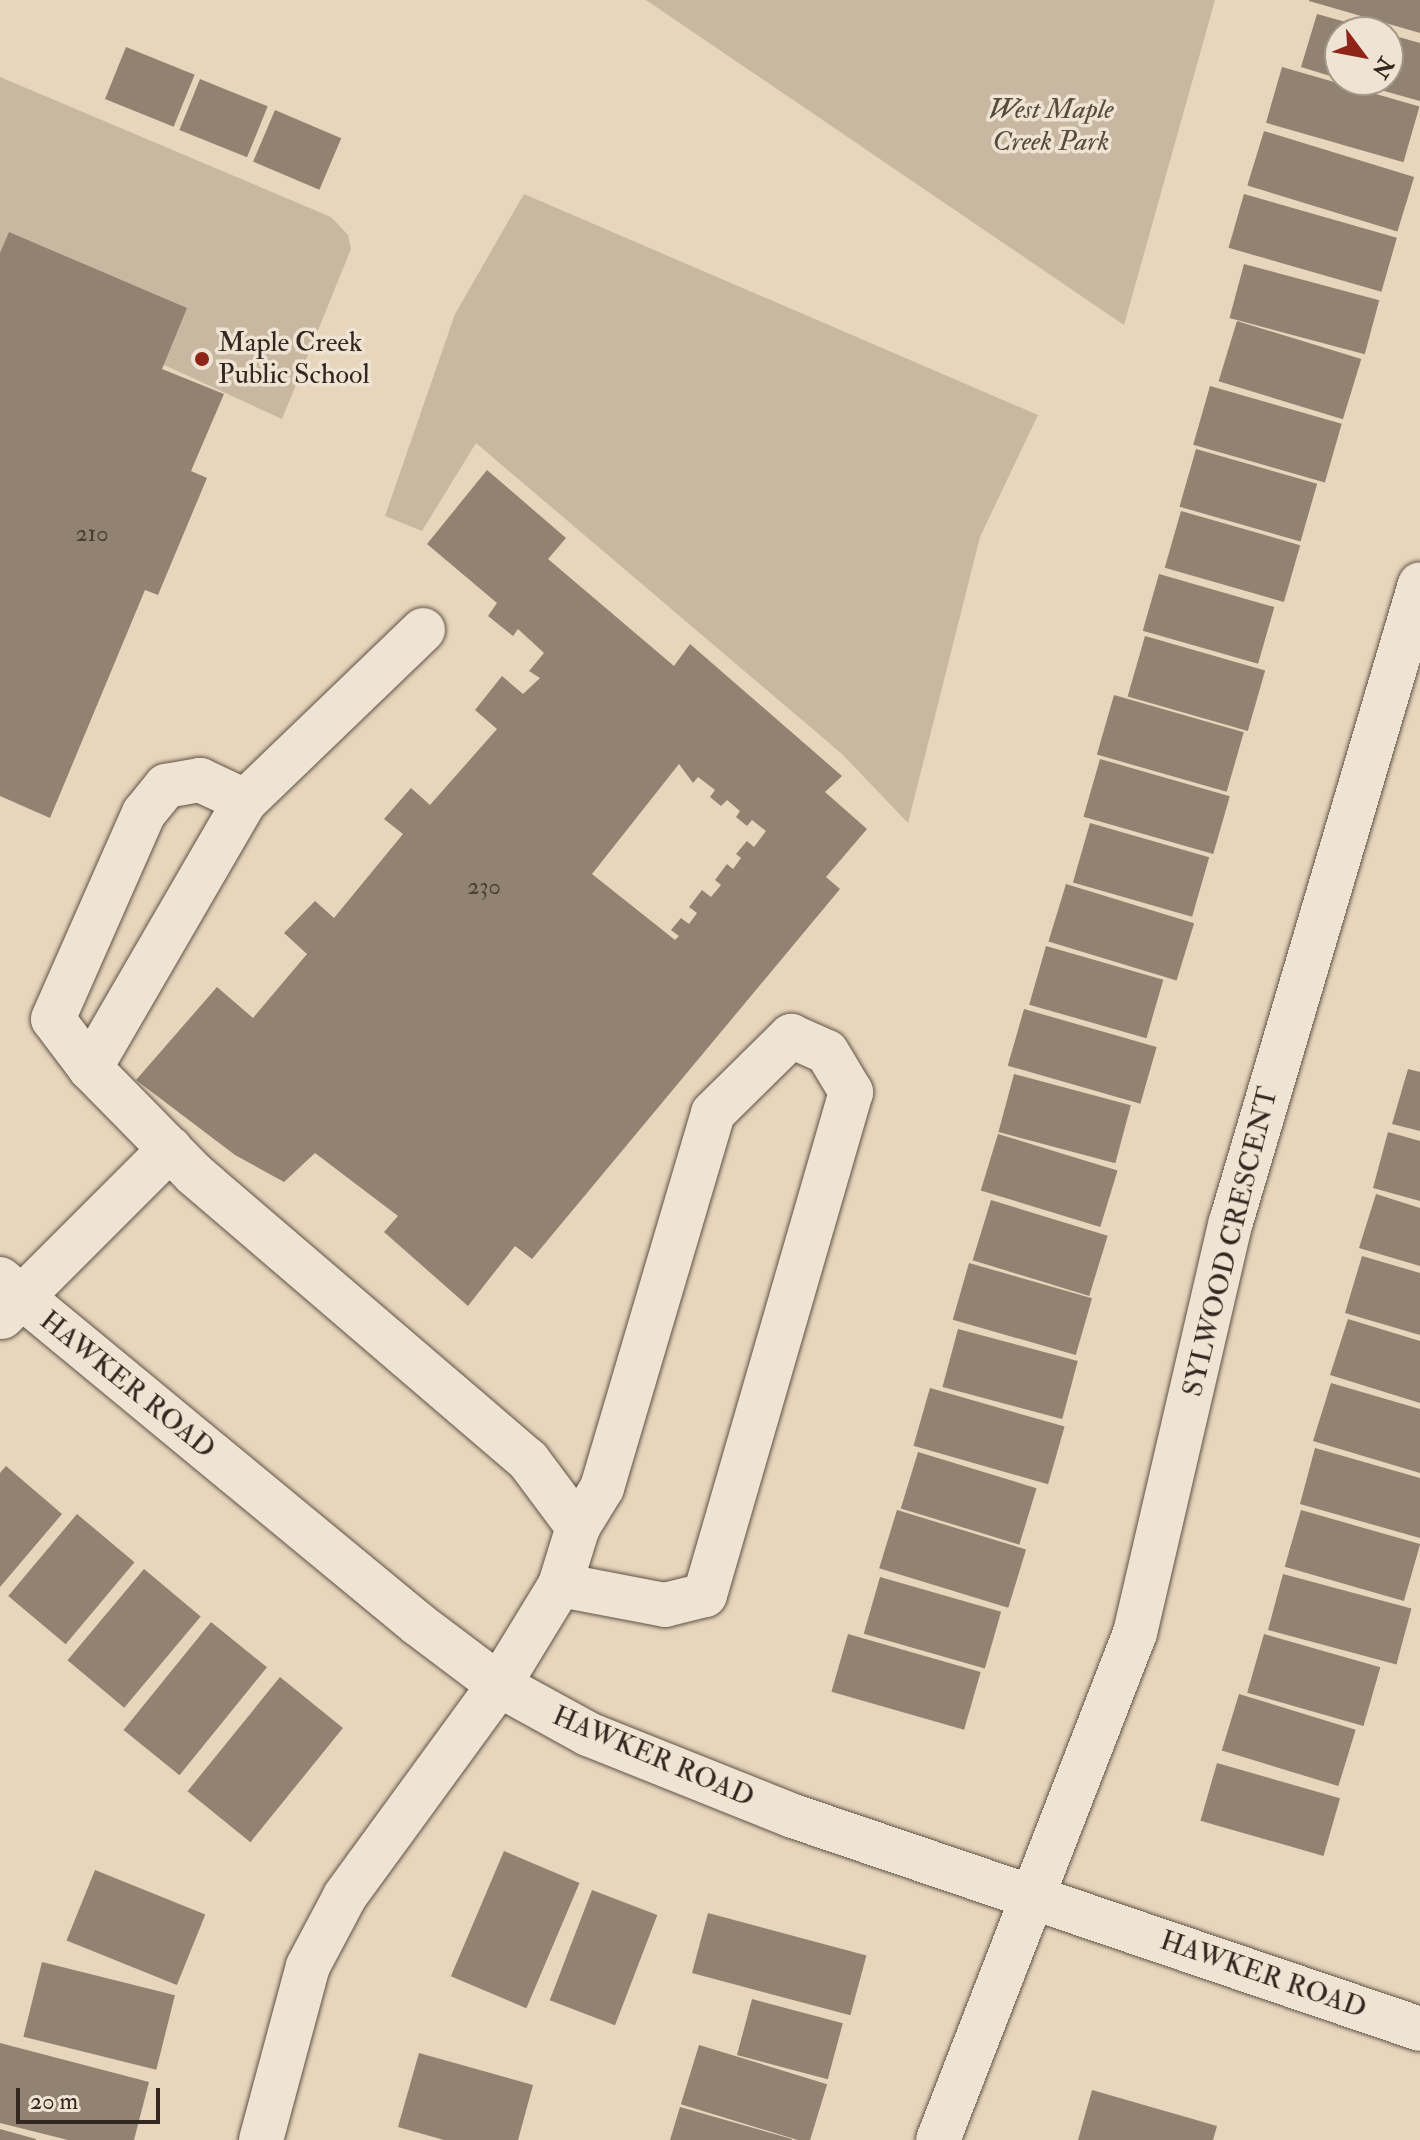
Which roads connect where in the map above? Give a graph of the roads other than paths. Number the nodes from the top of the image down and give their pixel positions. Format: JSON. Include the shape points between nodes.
{"nodes":[{"id":1,"x":1420,"y":584,"type":"edge"},
{"id":2,"x":423,"y":630,"type":"dead end"},
{"id":3,"x":245,"y":801,"type":"junction"},
{"id":4,"x":90,"y":1068,"type":"junction"},
{"id":5,"x":170,"y":1149,"type":"junction"},
{"id":6,"x":6,"y":1298,"type":"edge"},
{"id":7,"x":578,"y":1527,"type":"junction"},
{"id":8,"x":560,"y":1585,"type":"junction"},
{"id":9,"x":499,"y":1685,"type":"junction"},
{"id":10,"x":1034,"y":1895,"type":"junction"},
{"id":11,"x":1420,"y":2029,"type":"edge"},
{"id":12,"x":261,"y":2140,"type":"edge"},
{"id":13,"x":938,"y":2140,"type":"edge"}],
"edges":[{"from":1,"to":10,"type":"street","name":"SYLWOOD CRESCENT","via":[[1231,1222],[1135,1633]]},
{"from":2,"to":3,"type":"street"},
{"from":3,"to":4,"type":"street"},
{"from":3,"to":4,"type":"street","via":[[200,780],[166,786],[144,813],[53,1019]]},
{"from":4,"to":5,"type":"street"},
{"from":5,"to":6,"type":"street"},
{"from":5,"to":7,"type":"street","via":[[528,1460]]},
{"from":6,"to":9,"type":"street","name":"HAWKER ROAD"},
{"from":7,"to":8,"type":"street"},
{"from":7,"to":8,"type":"street","via":[[602,1488],[713,1113],[791,1036],[827,1052],[851,1092],[705,1595],[665,1605]]},
{"from":8,"to":9,"type":"street"},
{"from":9,"to":10,"type":"street","name":"HAWKER ROAD","via":[[588,1734],[696,1779]]},
{"from":9,"to":12,"type":"street","via":[[345,1896],[308,1966]]},
{"from":10,"to":11,"type":"street","name":"HAWKER ROAD"},
{"from":10,"to":13,"type":"street","name":"SYLWOOD CRESCENT"}]}
